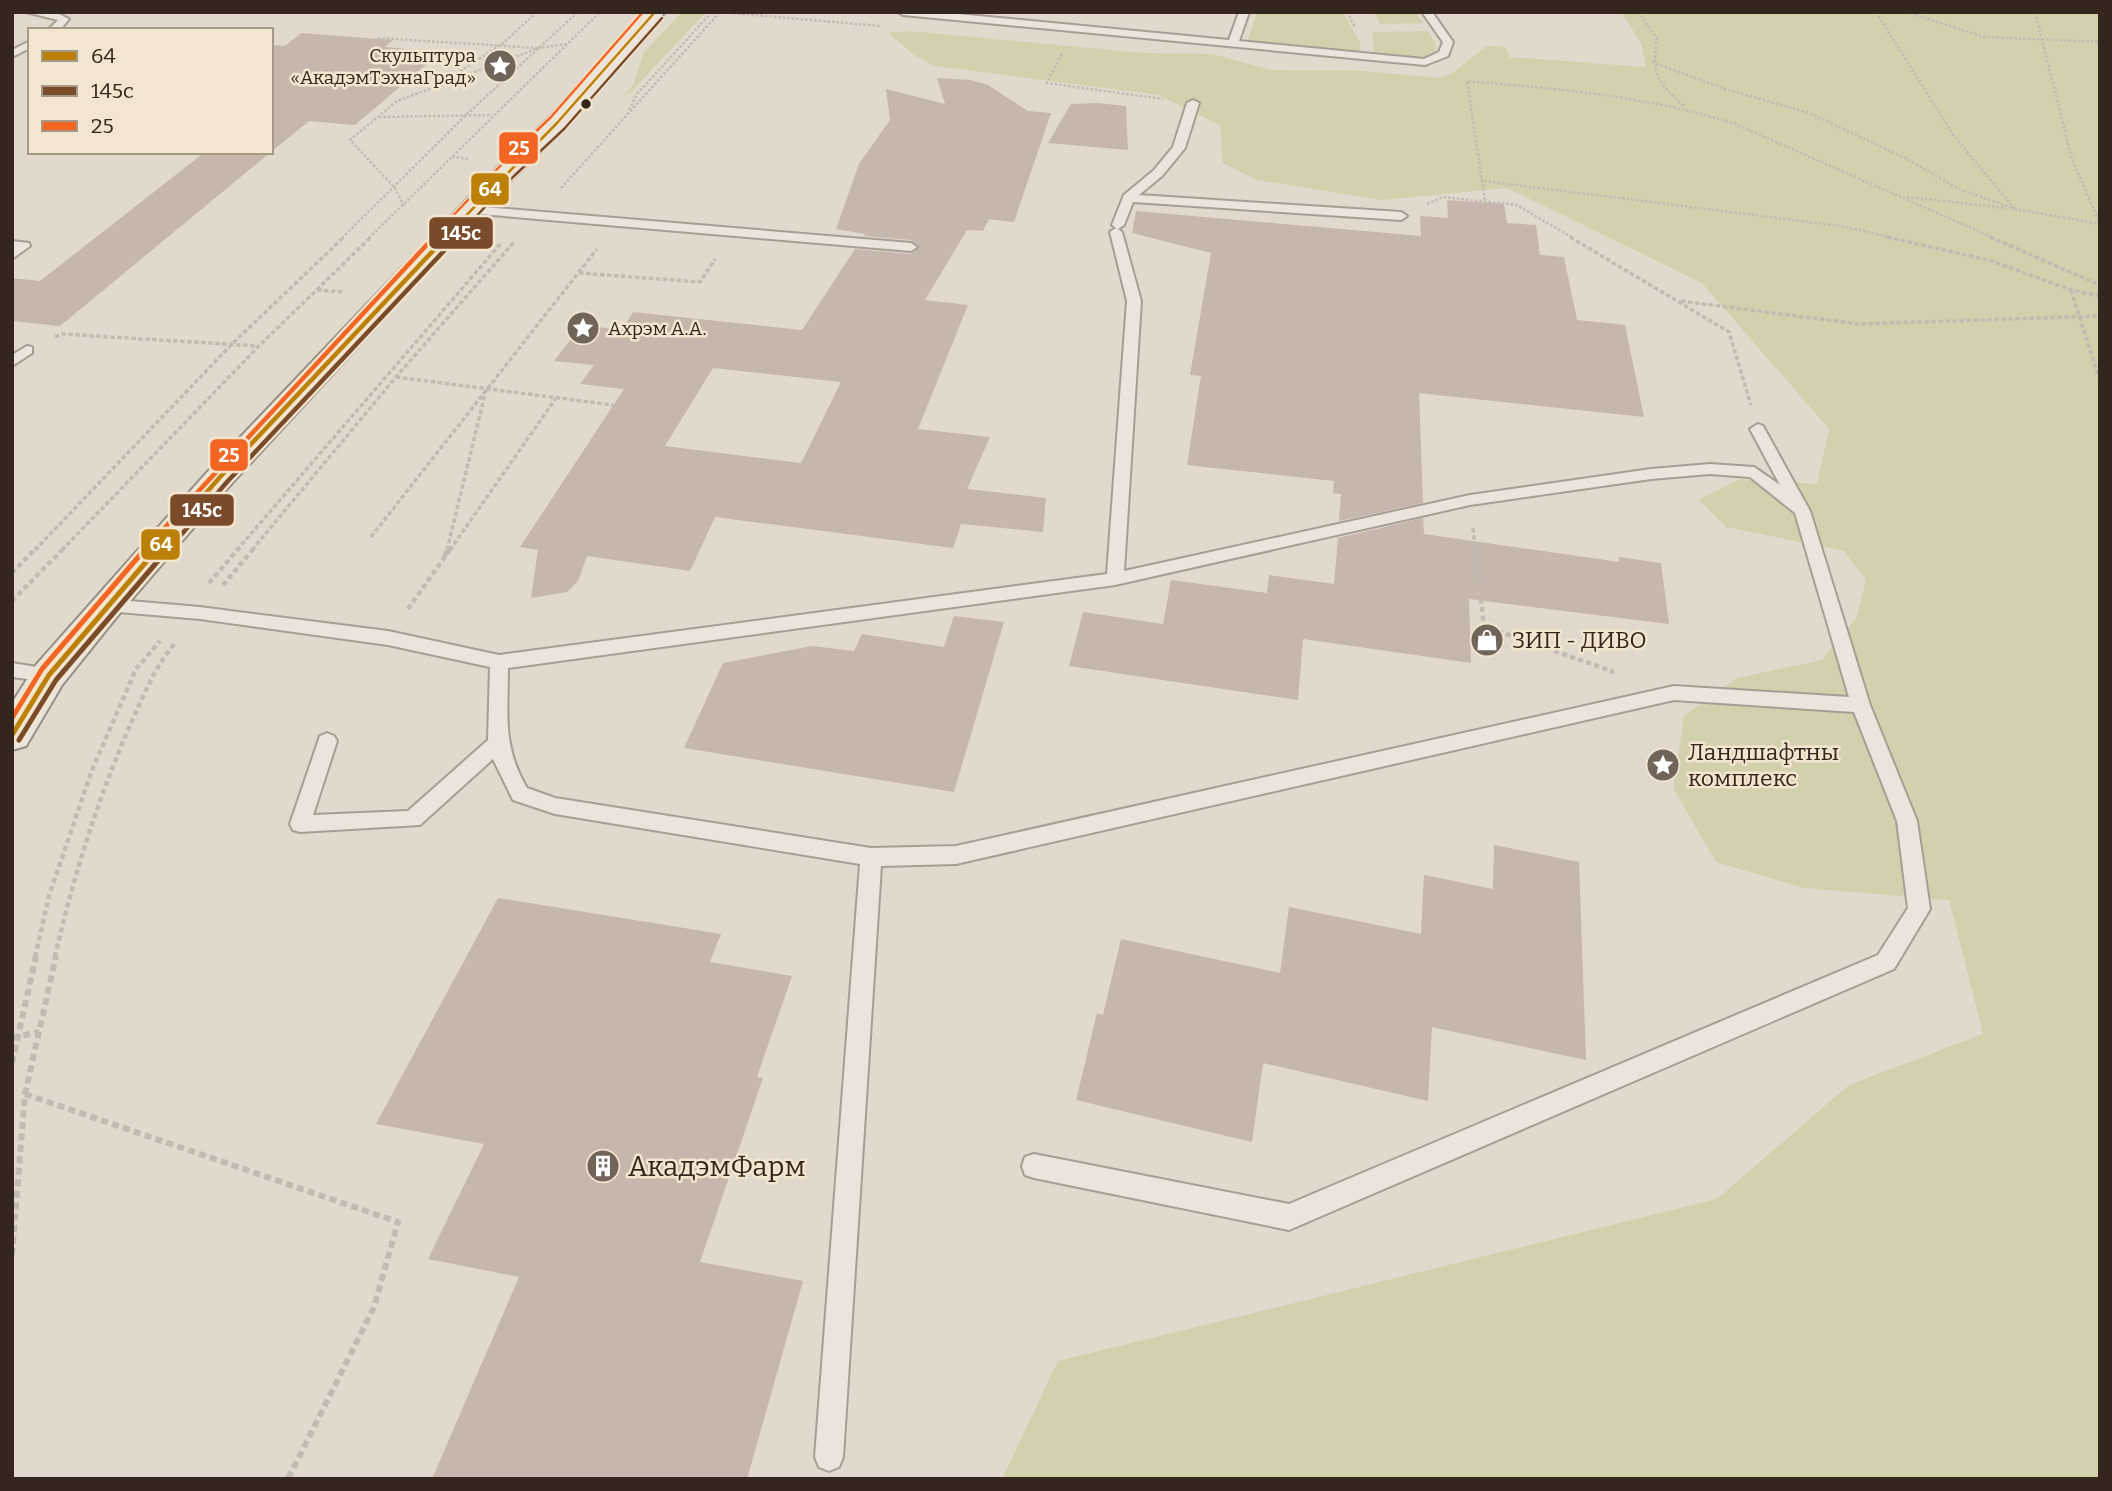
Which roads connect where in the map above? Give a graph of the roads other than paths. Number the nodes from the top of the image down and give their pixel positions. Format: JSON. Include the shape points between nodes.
{"nodes":[{"id":1,"x":31,"y":12,"type":"edge"},
{"id":2,"x":655,"y":12,"type":"edge"},
{"id":3,"x":903,"y":12,"type":"edge"},
{"id":4,"x":1244,"y":12,"type":"edge"},
{"id":5,"x":1427,"y":12,"type":"edge"},
{"id":6,"x":56,"y":28,"type":"edge"},
{"id":7,"x":1233,"y":43,"type":"junction"},
{"id":8,"x":28,"y":45,"type":"edge"},
{"id":9,"x":12,"y":55,"type":"edge"},
{"id":10,"x":1194,"y":103,"type":"road end"},
{"id":11,"x":1128,"y":198,"type":"junction"},
{"id":12,"x":472,"y":210,"type":"junction"},
{"id":13,"x":1401,"y":216,"type":"road end"},
{"id":14,"x":12,"y":244,"type":"edge"},
{"id":15,"x":912,"y":247,"type":"dead end"},
{"id":16,"x":12,"y":255,"type":"edge"},
{"id":17,"x":27,"y":350,"type":"road end"},
{"id":18,"x":12,"y":362,"type":"edge"},
{"id":19,"x":1758,"y":429,"type":"road end"},
{"id":20,"x":1802,"y":511,"type":"junction"},
{"id":21,"x":1115,"y":579,"type":"junction"},
{"id":22,"x":107,"y":605,"type":"junction"},
{"id":23,"x":499,"y":662,"type":"junction"},
{"id":24,"x":12,"y":670,"type":"edge"},
{"id":25,"x":49,"y":675,"type":"junction"},
{"id":26,"x":1861,"y":705,"type":"junction"},
{"id":27,"x":12,"y":735,"type":"edge"},
{"id":28,"x":327,"y":741,"type":"dead end"},
{"id":29,"x":498,"y":743,"type":"junction"},
{"id":30,"x":871,"y":857,"type":"junction"},
{"id":31,"x":1034,"y":1166,"type":"dead end"},
{"id":32,"x":829,"y":1457,"type":"dead end"}],
"edges":[{"from":1,"to":6,"type":"lane","via":[[64,19]]},
{"from":2,"to":12,"type":"main road"},
{"from":3,"to":7,"type":"lane"},
{"from":4,"to":7,"type":"lane"},
{"from":5,"to":7,"type":"lane","via":[[1448,41],[1444,54],[1425,62]]},
{"from":8,"to":9,"type":"lane"},
{"from":10,"to":11,"type":"lane","via":[[1179,148]]},
{"from":11,"to":13,"type":"lane"},
{"from":11,"to":21,"type":"lane","via":[[1117,229],[1134,301]]},
{"from":12,"to":15,"type":"lane"},
{"from":12,"to":22,"type":"main road","via":[[221,476]]},
{"from":14,"to":16,"type":"lane","via":[[24,246]]},
{"from":17,"to":18,"type":"lane"},
{"from":19,"to":20,"type":"lane"},
{"from":20,"to":21,"type":"lane","via":[[1754,472],[1710,469],[1651,474],[1470,500]]},
{"from":20,"to":26,"type":"lane"},
{"from":21,"to":23,"type":"lane"},
{"from":22,"to":23,"type":"lane","via":[[388,638]]},
{"from":22,"to":25,"type":"main road"},
{"from":23,"to":29,"type":"lane"},
{"from":24,"to":25,"type":"lane"},
{"from":25,"to":27,"type":"main road"},
{"from":26,"to":30,"type":"lane","via":[[1674,693],[956,855]]},
{"from":26,"to":31,"type":"lane","via":[[1907,821],[1919,909],[1886,962],[1289,1217]]},
{"from":28,"to":29,"type":"lane","via":[[300,824],[412,819]]},
{"from":29,"to":30,"type":"lane","via":[[520,794],[555,806]]},
{"from":30,"to":32,"type":"lane"}]}
